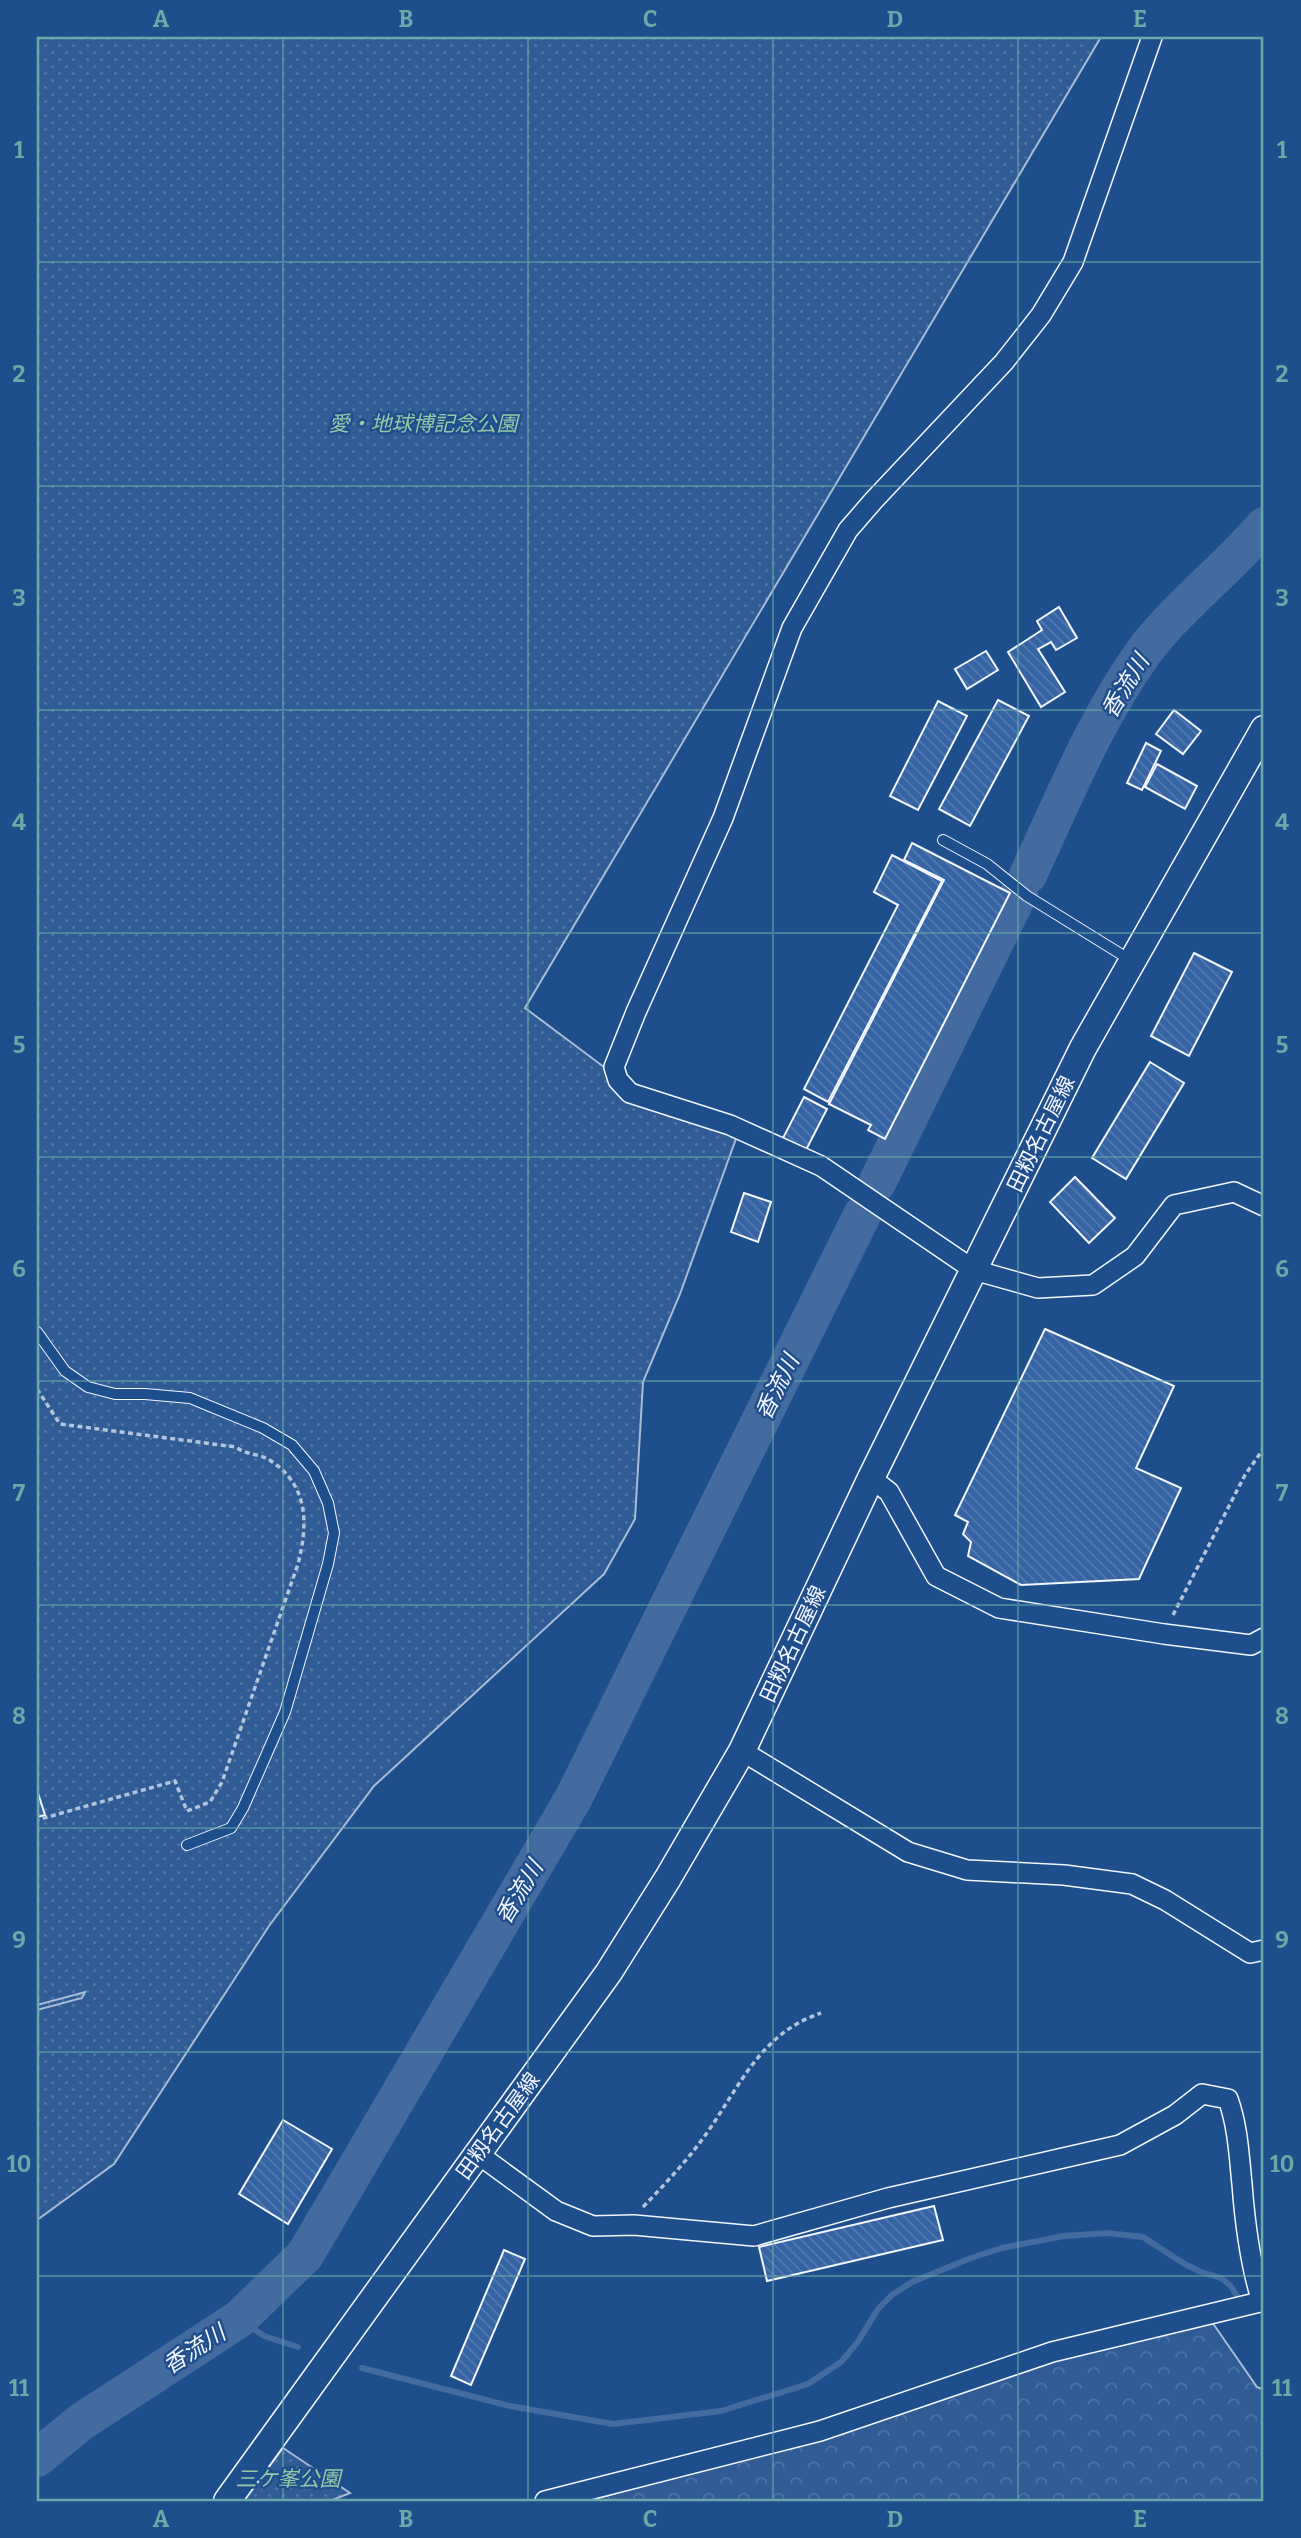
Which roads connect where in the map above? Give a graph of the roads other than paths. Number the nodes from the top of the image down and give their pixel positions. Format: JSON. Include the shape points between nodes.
{"nodes":[{"id":1,"x":1152,"y":37,"type":"edge"},
{"id":2,"x":1264,"y":729,"type":"edge"},
{"id":3,"x":943,"y":840,"type":"dead end"},
{"id":4,"x":1133,"y":962,"type":"junction"},
{"id":5,"x":1264,"y":1206,"type":"edge"},
{"id":6,"x":974,"y":1270,"type":"junction"},
{"id":7,"x":37,"y":1332,"type":"edge"},
{"id":8,"x":871,"y":1478,"type":"junction"},
{"id":9,"x":1264,"y":1638,"type":"edge"},
{"id":10,"x":742,"y":1751,"type":"junction"},
{"id":11,"x":187,"y":1845,"type":"dead end"},
{"id":12,"x":1264,"y":1950,"type":"edge"},
{"id":13,"x":478,"y":2154,"type":"junction"},
{"id":14,"x":1263,"y":2301,"type":"edge"},
{"id":15,"x":227,"y":2501,"type":"edge"},
{"id":16,"x":545,"y":2501,"type":"edge"}],
"edges":[{"from":1,"to":6,"type":"street","via":[[1073,262],[1041,315],[1004,362],[848,530],[792,628],[723,818],[614,1067],[630,1093],[730,1125],[821,1166]]},
{"from":2,"to":4,"type":"main road","name":"田籾名古屋線"},
{"from":3,"to":4,"type":"lane","via":[[987,864],[1027,896]]},
{"from":4,"to":6,"type":"main road","name":"田籾名古屋線","via":[[1083,1048]]},
{"from":5,"to":6,"type":"street","via":[[1234,1192],[1174,1205],[1135,1256],[1093,1285],[1038,1288]]},
{"from":6,"to":8,"type":"main road","name":"田籾名古屋線"},
{"from":7,"to":11,"type":"lane","via":[[65,1371],[88,1387],[115,1394],[190,1398],[282,1439],[314,1471],[328,1503],[334,1533],[328,1564],[285,1712],[231,1828]]},
{"from":8,"to":9,"type":"street","via":[[890,1492],[936,1576],[999,1608],[1251,1645]]},
{"from":8,"to":10,"type":"main road","name":"田籾名古屋線"},
{"from":10,"to":12,"type":"street","via":[[908,1852],[967,1870],[1132,1884],[1250,1953]]},
{"from":10,"to":13,"type":"main road","name":"田籾名古屋線","via":[[609,1972]]},
{"from":13,"to":14,"type":"street","via":[[556,2211],[593,2226],[634,2225],[754,2236],[888,2198],[1120,2145],[1175,2115],[1202,2094],[1228,2099],[1236,2123],[1246,2230]]},
{"from":13,"to":15,"type":"main road","name":"田籾名古屋線"},
{"from":14,"to":16,"type":"street","via":[[1052,2352],[821,2431]]}]}
